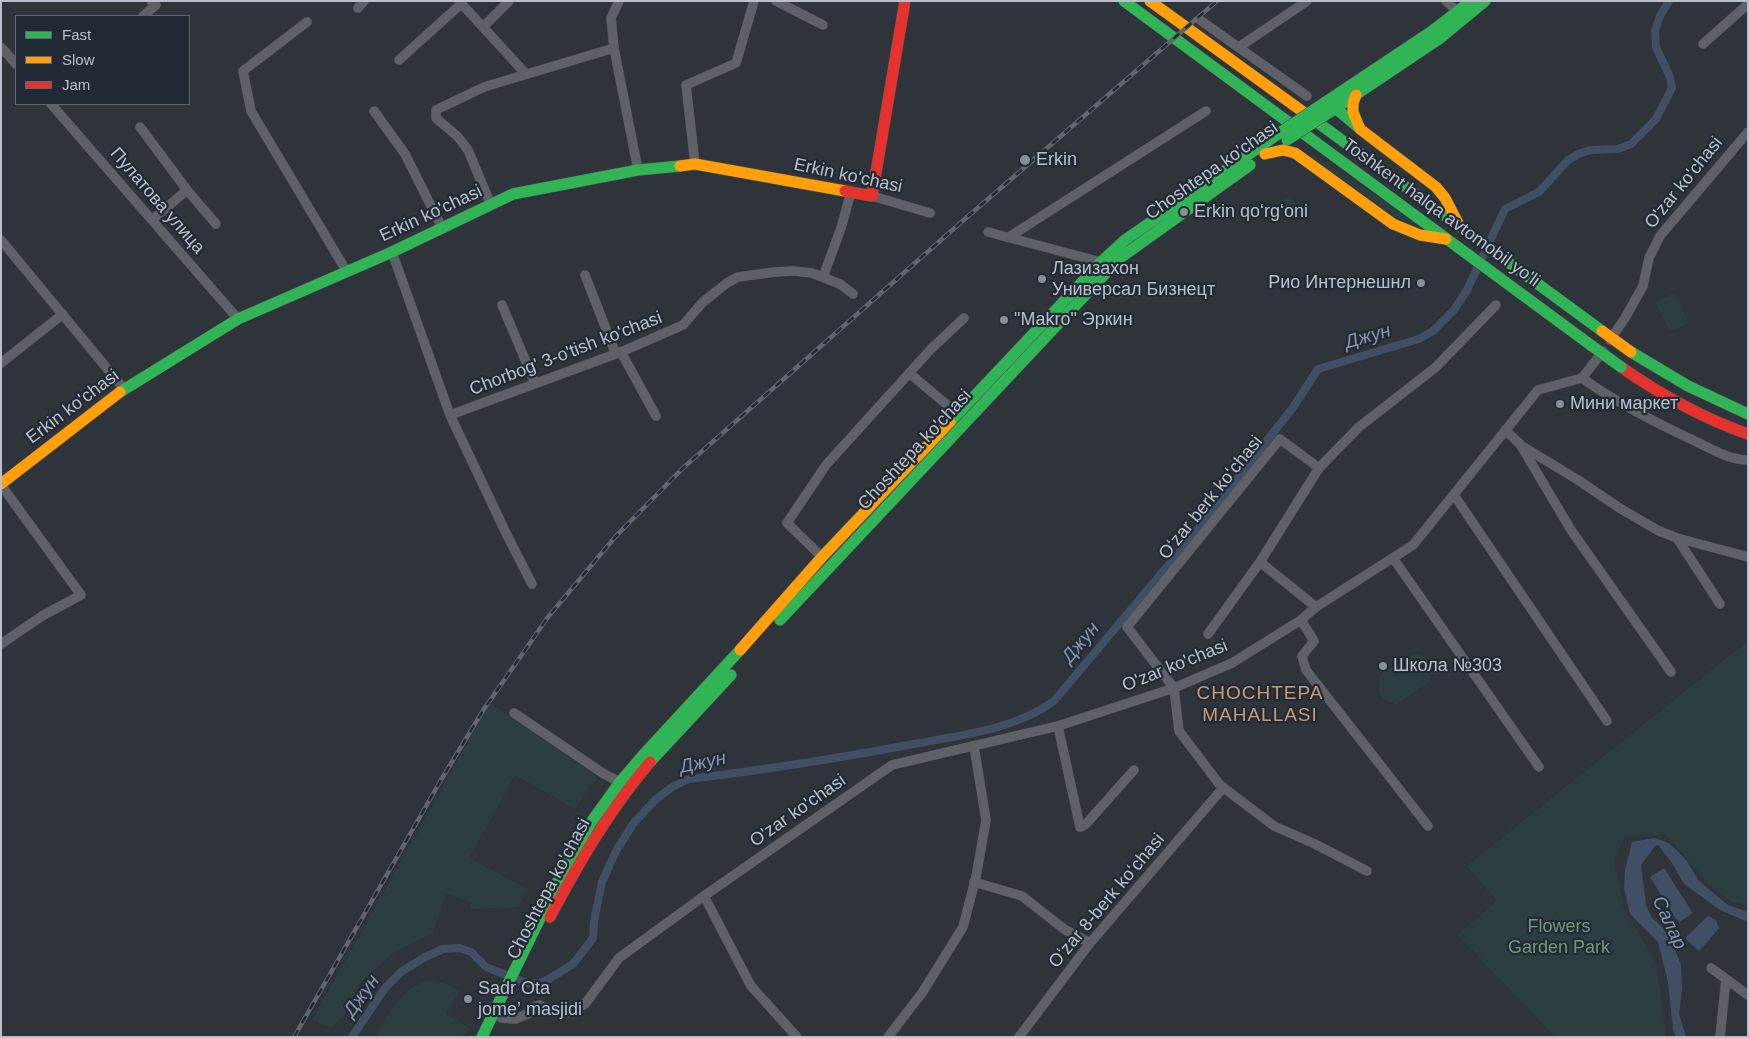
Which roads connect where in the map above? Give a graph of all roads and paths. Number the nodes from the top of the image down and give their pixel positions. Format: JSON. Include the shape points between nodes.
{"nodes":[{"id":1,"x":151,"y":1,"type":"edge"},
{"id":2,"x":509,"y":1,"type":"edge"},
{"id":3,"x":619,"y":1,"type":"edge"},
{"id":4,"x":754,"y":1,"type":"edge"},
{"id":5,"x":776,"y":1,"type":"edge"},
{"id":6,"x":905,"y":1,"type":"edge"},
{"id":7,"x":1124,"y":1,"type":"edge"},
{"id":8,"x":1150,"y":1,"type":"edge"},
{"id":9,"x":1307,"y":1,"type":"edge"},
{"id":10,"x":1446,"y":1,"type":"edge"},
{"id":11,"x":1471,"y":1,"type":"edge"},
{"id":12,"x":1485,"y":1,"type":"edge"},
{"id":13,"x":460,"y":2,"type":"edge"},
{"id":14,"x":1748,"y":4,"type":"edge"},
{"id":15,"x":1458,"y":12,"type":"junction"},
{"id":16,"x":144,"y":15,"type":"edge"},
{"id":17,"x":1200,"y":20,"type":"dead end"},
{"id":18,"x":307,"y":22,"type":"dead end"},
{"id":19,"x":823,"y":25,"type":"dead end"},
{"id":20,"x":483,"y":27,"type":"junction"},
{"id":21,"x":1703,"y":44,"type":"dead end"},
{"id":22,"x":1,"y":47,"type":"edge"},
{"id":23,"x":614,"y":48,"type":"junction"},
{"id":24,"x":1239,"y":48,"type":"junction"},
{"id":25,"x":400,"y":60,"type":"dead end"},
{"id":26,"x":15,"y":63,"type":"edge"},
{"id":27,"x":526,"y":74,"type":"junction"},
{"id":28,"x":1356,"y":94,"type":"junction"},
{"id":29,"x":1307,"y":96,"type":"dead end"},
{"id":30,"x":52,"y":105,"type":"edge"},
{"id":31,"x":1329,"y":106,"type":"junction"},
{"id":32,"x":374,"y":111,"type":"dead end"},
{"id":33,"x":1206,"y":111,"type":"dead end"},
{"id":34,"x":140,"y":127,"type":"dead end"},
{"id":35,"x":1360,"y":129,"type":"junction"},
{"id":36,"x":1748,"y":132,"type":"edge"},
{"id":37,"x":1284,"y":136,"type":"junction"},
{"id":38,"x":1265,"y":154,"type":"junction"},
{"id":39,"x":695,"y":164,"type":"junction"},
{"id":40,"x":638,"y":170,"type":"junction"},
{"id":41,"x":187,"y":190,"type":"junction"},
{"id":42,"x":851,"y":192,"type":"junction"},
{"id":43,"x":872,"y":196,"type":"junction"},
{"id":44,"x":491,"y":205,"type":"junction"},
{"id":45,"x":930,"y":213,"type":"dead end"},
{"id":46,"x":152,"y":220,"type":"junction"},
{"id":47,"x":216,"y":224,"type":"dead end"},
{"id":48,"x":1459,"y":225,"type":"junction"},
{"id":49,"x":442,"y":228,"type":"junction"},
{"id":50,"x":988,"y":232,"type":"dead end"},
{"id":51,"x":1009,"y":237,"type":"junction"},
{"id":52,"x":1448,"y":239,"type":"junction"},
{"id":53,"x":1,"y":240,"type":"edge"},
{"id":54,"x":392,"y":252,"type":"junction"},
{"id":55,"x":1105,"y":265,"type":"junction"},
{"id":56,"x":347,"y":272,"type":"junction"},
{"id":57,"x":585,"y":275,"type":"dead end"},
{"id":58,"x":823,"y":277,"type":"junction"},
{"id":59,"x":853,"y":294,"type":"dead end"},
{"id":60,"x":502,"y":305,"type":"dead end"},
{"id":61,"x":1496,"y":305,"type":"dead end"},
{"id":62,"x":63,"y":314,"type":"junction"},
{"id":63,"x":964,"y":318,"type":"dead end"},
{"id":64,"x":238,"y":319,"type":"junction"},
{"id":65,"x":621,"y":352,"type":"junction"},
{"id":66,"x":1,"y":362,"type":"edge"},
{"id":67,"x":910,"y":373,"type":"junction"},
{"id":68,"x":1582,"y":378,"type":"junction"},
{"id":69,"x":535,"y":383,"type":"junction"},
{"id":70,"x":124,"y":389,"type":"junction"},
{"id":71,"x":958,"y":414,"type":"junction"},
{"id":72,"x":1748,"y":414,"type":"edge"},
{"id":73,"x":450,"y":415,"type":"junction"},
{"id":74,"x":656,"y":416,"type":"dead end"},
{"id":75,"x":1505,"y":430,"type":"junction"},
{"id":76,"x":1748,"y":434,"type":"edge"},
{"id":77,"x":1520,"y":444,"type":"junction"},
{"id":78,"x":1748,"y":460,"type":"edge"},
{"id":79,"x":1318,"y":468,"type":"junction"},
{"id":80,"x":1,"y":484,"type":"edge"},
{"id":81,"x":1454,"y":495,"type":"junction"},
{"id":82,"x":870,"y":515,"type":"junction"},
{"id":83,"x":1677,"y":538,"type":"junction"},
{"id":84,"x":822,"y":557,"type":"junction"},
{"id":85,"x":1748,"y":557,"type":"edge"},
{"id":86,"x":1393,"y":558,"type":"junction"},
{"id":87,"x":1260,"y":562,"type":"junction"},
{"id":88,"x":532,"y":584,"type":"dead end"},
{"id":89,"x":1720,"y":604,"type":"dead end"},
{"id":90,"x":1316,"y":607,"type":"junction"},
{"id":91,"x":1301,"y":620,"type":"junction"},
{"id":92,"x":1208,"y":634,"type":"dead end"},
{"id":93,"x":1,"y":644,"type":"edge"},
{"id":94,"x":1670,"y":672,"type":"dead end"},
{"id":95,"x":1174,"y":688,"type":"junction"},
{"id":96,"x":514,"y":713,"type":"dead end"},
{"id":97,"x":1607,"y":721,"type":"dead end"},
{"id":98,"x":1058,"y":726,"type":"junction"},
{"id":99,"x":974,"y":746,"type":"junction"},
{"id":100,"x":1539,"y":767,"type":"dead end"},
{"id":101,"x":1134,"y":770,"type":"dead end"},
{"id":102,"x":620,"y":782,"type":"junction"},
{"id":103,"x":1223,"y":788,"type":"junction"},
{"id":104,"x":1428,"y":826,"type":"dead end"},
{"id":105,"x":1367,"y":871,"type":"dead end"},
{"id":106,"x":974,"y":882,"type":"junction"},
{"id":107,"x":704,"y":896,"type":"junction"},
{"id":108,"x":1090,"y":943,"type":"junction"},
{"id":109,"x":528,"y":953,"type":"junction"},
{"id":110,"x":1711,"y":968,"type":"dead end"},
{"id":111,"x":1726,"y":979,"type":"junction"},
{"id":112,"x":1748,"y":995,"type":"edge"},
{"id":113,"x":503,"y":1004,"type":"junction"},
{"id":114,"x":501,"y":1018,"type":"junction"},
{"id":115,"x":482,"y":1037,"type":"edge"},
{"id":116,"x":492,"y":1037,"type":"edge"},
{"id":117,"x":797,"y":1037,"type":"edge"},
{"id":118,"x":888,"y":1037,"type":"edge"},
{"id":119,"x":1019,"y":1037,"type":"edge"},
{"id":120,"x":1720,"y":1037,"type":"edge"}],
"edges":[{"from":1,"to":16,"type":"street","via":[[156,5]]},
{"from":2,"to":20,"type":"street"},
{"from":3,"to":23,"type":"street","via":[[611,18]]},
{"from":4,"to":39,"type":"street","via":[[736,64],[686,85]]},
{"from":5,"to":19,"type":"street"},
{"from":6,"to":43,"type":"main road"},
{"from":7,"to":52,"type":"main road","name":"Toshkent halqa avtomobil yo'li"},
{"from":8,"to":48,"type":"main road","name":"Toshkent halqa avtomobil yo'li"},
{"from":9,"to":24,"type":"street"},
{"from":10,"to":15,"type":"street"},
{"from":11,"to":15,"type":"main road","name":"Choshtepa ko'chasi"},
{"from":12,"to":28,"type":"main road","name":"Choshtepa ko'chasi","via":[[1439,39]]},
{"from":13,"to":20,"type":"street"},
{"from":13,"to":25,"type":"street"},
{"from":14,"to":21,"type":"street"},
{"from":15,"to":31,"type":"main road","name":"Choshtepa ko'chasi"},
{"from":17,"to":24,"type":"street"},
{"from":18,"to":56,"type":"street","via":[[243,72],[251,111]]},
{"from":20,"to":27,"type":"street"},
{"from":22,"to":26,"type":"street"},
{"from":23,"to":27,"type":"street"},
{"from":23,"to":40,"type":"street"},
{"from":24,"to":29,"type":"street"},
{"from":27,"to":44,"type":"street","via":[[484,87],[435,112],[436,118],[468,150]]},
{"from":28,"to":31,"type":"main road","name":"Choshtepa ko'chasi"},
{"from":28,"to":35,"type":"main road","via":[[1353,115]]},
{"from":30,"to":46,"type":"street","name":"Пулатова улица"},
{"from":31,"to":35,"type":"main road"},
{"from":31,"to":37,"type":"main road","name":"Choshtepa ko'chasi","bridge":true},
{"from":32,"to":49,"type":"street","via":[[405,154]]},
{"from":33,"to":51,"type":"street"},
{"from":34,"to":41,"type":"street"},
{"from":35,"to":48,"type":"main road","via":[[1436,187]]},
{"from":36,"to":68,"type":"street","name":"O'zar ko'chasi","via":[[1660,236],[1649,258],[1643,286],[1625,318]]},
{"from":37,"to":38,"type":"main road","name":"Choshtepa ko'chasi"},
{"from":37,"to":55,"type":"main road","name":"Choshtepa ko'chasi","via":[[1125,240]]},
{"from":38,"to":52,"type":"main road","via":[[1291,151],[1393,224],[1420,235]]},
{"from":38,"to":55,"type":"main road","name":"Choshtepa ko'chasi"},
{"from":39,"to":40,"type":"main road","name":"Erkin ko'chasi"},
{"from":39,"to":42,"type":"main road","name":"Erkin ko'chasi"},
{"from":40,"to":44,"type":"main road","name":"Erkin ko'chasi","via":[[513,194]]},
{"from":41,"to":46,"type":"street"},
{"from":41,"to":47,"type":"street"},
{"from":42,"to":43,"type":"main road","name":"Erkin ko'chasi"},
{"from":42,"to":58,"type":"street"},
{"from":43,"to":45,"type":"street","name":"Erkin ko'chasi"},
{"from":44,"to":49,"type":"main road","name":"Erkin ko'chasi"},
{"from":46,"to":64,"type":"street","name":"Пулатова улица"},
{"from":48,"to":72,"type":"main road","name":"Toshkent halqa avtomobil yo'li","bridge":true,"via":[[1504,261],[1663,373]]},
{"from":49,"to":54,"type":"main road","name":"Erkin ko'chasi"},
{"from":50,"to":51,"type":"street"},
{"from":51,"to":55,"type":"street"},
{"from":52,"to":76,"type":"main road","name":"Toshkent halqa avtomobil yo'li","bridge":true,"via":[[1648,386],[1690,410]]},
{"from":53,"to":62,"type":"street"},
{"from":54,"to":56,"type":"main road","name":"Erkin ko'chasi"},
{"from":54,"to":73,"type":"street"},
{"from":55,"to":71,"type":"main road","name":"Choshtepa ko'chasi"},
{"from":55,"to":82,"type":"main road","name":"Choshtepa ko'chasi"},
{"from":56,"to":64,"type":"main road","name":"Erkin ko'chasi"},
{"from":57,"to":65,"type":"street","via":[[615,352]]},
{"from":58,"to":59,"type":"street","name":"Chorbog' 3-o'tish ko'chasi"},
{"from":58,"to":65,"type":"street","name":"Chorbog' 3-o'tish ko'chasi","via":[[794,271],[738,277],[704,302],[684,325]]},
{"from":60,"to":69,"type":"street"},
{"from":61,"to":79,"type":"street","via":[[1436,367],[1359,427]]},
{"from":62,"to":66,"type":"street"},
{"from":62,"to":70,"type":"street"},
{"from":63,"to":67,"type":"street","via":[[930,349]]},
{"from":64,"to":70,"type":"main road","name":"Erkin ko'chasi"},
{"from":65,"to":69,"type":"street","name":"Chorbog' 3-o'tish ko'chasi"},
{"from":65,"to":74,"type":"street"},
{"from":67,"to":71,"type":"street"},
{"from":67,"to":84,"type":"street","via":[[826,465],[787,524]]},
{"from":68,"to":75,"type":"street","name":"O'zar ko'chasi","via":[[1538,390]]},
{"from":68,"to":78,"type":"street","via":[[1678,433],[1725,455]]},
{"from":69,"to":73,"type":"street","name":"Chorbog' 3-o'tish ko'chasi"},
{"from":70,"to":80,"type":"main road","name":"Erkin ko'chasi"},
{"from":71,"to":82,"type":"main road","name":"Choshtepa ko'chasi"},
{"from":73,"to":88,"type":"street"},
{"from":75,"to":77,"type":"street"},
{"from":75,"to":81,"type":"street","name":"O'zar ko'chasi"},
{"from":77,"to":83,"type":"street","via":[[1643,523]]},
{"from":77,"to":94,"type":"street","via":[[1571,530]]},
{"from":79,"to":87,"type":"street"},
{"from":79,"to":95,"type":"street","name":"Oʻzar berk koʻchasi","via":[[1280,439],[1127,627]]},
{"from":80,"to":93,"type":"street","via":[[81,595]]},
{"from":81,"to":86,"type":"street","name":"O'zar ko'chasi","via":[[1413,546]]},
{"from":81,"to":97,"type":"street"},
{"from":82,"to":84,"type":"main road","name":"Choshtepa ko'chasi"},
{"from":82,"to":109,"type":"main road","name":"Choshtepa ko'chasi","via":[[616,804]]},
{"from":83,"to":85,"type":"street"},
{"from":83,"to":89,"type":"street"},
{"from":84,"to":102,"type":"main road","name":"Choshtepa ko'chasi"},
{"from":86,"to":90,"type":"street","name":"O'zar ko'chasi"},
{"from":86,"to":100,"type":"street"},
{"from":87,"to":90,"type":"street"},
{"from":87,"to":92,"type":"street"},
{"from":90,"to":91,"type":"street","name":"O'zar ko'chasi"},
{"from":91,"to":95,"type":"street","name":"O'zar ko'chasi","via":[[1232,663]]},
{"from":91,"to":104,"type":"street","via":[[1314,640],[1302,656],[1306,670]]},
{"from":95,"to":98,"type":"street","name":"O'zar ko'chasi"},
{"from":95,"to":103,"type":"street","via":[[1179,731]]},
{"from":96,"to":102,"type":"street"},
{"from":98,"to":99,"type":"street","name":"O'zar ko'chasi"},
{"from":98,"to":101,"type":"street","via":[[1080,827]]},
{"from":99,"to":106,"type":"street","via":[[986,820]]},
{"from":99,"to":107,"type":"street","name":"O'zar ko'chasi","via":[[892,766]]},
{"from":102,"to":109,"type":"main road","name":"Choshtepa ko'chasi","via":[[580,841],[552,891]]},
{"from":103,"to":105,"type":"street","via":[[1274,826]]},
{"from":103,"to":108,"type":"street","name":"Oʻzar 8-berk koʻchasi"},
{"from":106,"to":108,"type":"street","via":[[1022,896],[1064,929]]},
{"from":106,"to":118,"type":"street","via":[[963,928],[922,993]]},
{"from":107,"to":114,"type":"street","name":"O'zar ko'chasi","via":[[619,958],[585,1004],[572,1012],[539,1006],[516,1019]]},
{"from":107,"to":117,"type":"street","via":[[751,986]]},
{"from":108,"to":119,"type":"street","name":"Oʻzar 8-berk koʻchasi"},
{"from":109,"to":113,"type":"main road","name":"Choshtepa ko'chasi"},
{"from":110,"to":111,"type":"street"},
{"from":111,"to":112,"type":"street"},
{"from":111,"to":120,"type":"street"},
{"from":113,"to":114,"type":"main road","name":"Choshtepa ko'chasi"},
{"from":113,"to":115,"type":"main road","name":"Choshtepa ko'chasi"},
{"from":114,"to":116,"type":"main road","name":"Choshtepa ko'chasi"}]}
